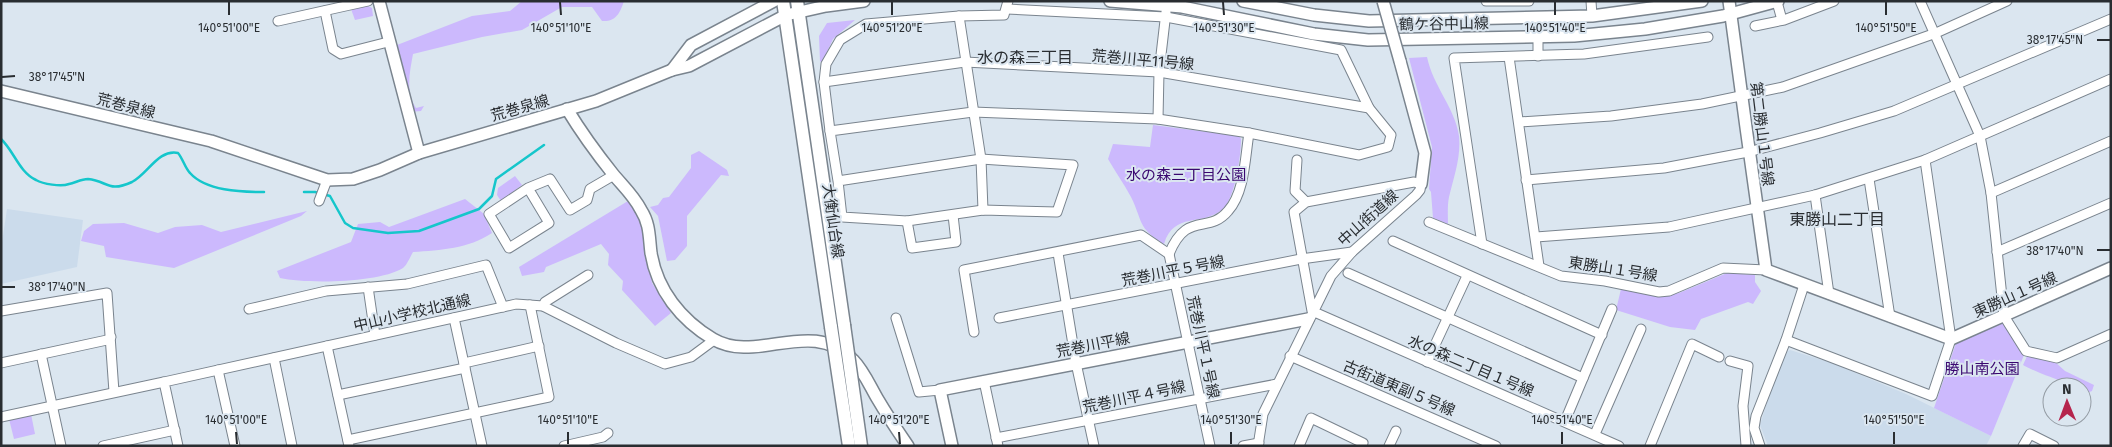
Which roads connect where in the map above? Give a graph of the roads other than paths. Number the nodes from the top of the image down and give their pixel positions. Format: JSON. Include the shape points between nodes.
{"nodes":[{"id":1,"x":368,"y":1,"type":"edge"},
{"id":2,"x":378,"y":1,"type":"edge"},
{"id":3,"x":774,"y":1,"type":"edge"},
{"id":4,"x":783,"y":1,"type":"edge"},
{"id":5,"x":864,"y":1,"type":"edge"},
{"id":6,"x":1110,"y":1,"type":"edge"},
{"id":7,"x":1243,"y":1,"type":"edge"},
{"id":8,"x":1384,"y":1,"type":"edge"},
{"id":9,"x":1486,"y":1,"type":"edge"},
{"id":10,"x":1529,"y":1,"type":"edge"},
{"id":11,"x":1591,"y":1,"type":"edge"},
{"id":12,"x":1702,"y":1,"type":"edge"},
{"id":13,"x":1729,"y":1,"type":"edge"},
{"id":14,"x":1778,"y":1,"type":"edge"},
{"id":15,"x":1834,"y":1,"type":"edge"},
{"id":16,"x":1920,"y":1,"type":"edge"},
{"id":17,"x":2007,"y":1,"type":"edge"},
{"id":18,"x":1522,"y":2,"type":"edge"},
{"id":19,"x":1167,"y":3,"type":"edge"},
{"id":20,"x":1684,"y":3,"type":"edge"},
{"id":21,"x":1008,"y":5,"type":"edge"},
{"id":22,"x":798,"y":6,"type":"edge"},
{"id":23,"x":325,"y":11,"type":"junction"},
{"id":24,"x":1731,"y":14,"type":"junction"},
{"id":25,"x":786,"y":15,"type":"junction"},
{"id":26,"x":959,"y":16,"type":"junction"},
{"id":27,"x":1592,"y":16,"type":"junction"},
{"id":28,"x":1166,"y":17,"type":"junction"},
{"id":29,"x":1523,"y":18,"type":"junction"},
{"id":30,"x":2111,"y":19,"type":"edge"},
{"id":31,"x":1782,"y":20,"type":"junction"},
{"id":32,"x":278,"y":21,"type":"dead end"},
{"id":33,"x":1688,"y":23,"type":"junction"},
{"id":34,"x":1755,"y":26,"type":"dead end"},
{"id":35,"x":1936,"y":33,"type":"junction"},
{"id":36,"x":1538,"y":37,"type":"junction"},
{"id":37,"x":1708,"y":37,"type":"dead end"},
{"id":38,"x":1691,"y":40,"type":"junction"},
{"id":39,"x":388,"y":42,"type":"junction"},
{"id":40,"x":1538,"y":56,"type":"junction"},
{"id":41,"x":1509,"y":57,"type":"junction"},
{"id":42,"x":965,"y":62,"type":"junction"},
{"id":43,"x":672,"y":70,"type":"junction"},
{"id":44,"x":1159,"y":72,"type":"junction"},
{"id":45,"x":2111,"y":79,"type":"edge"},
{"id":46,"x":824,"y":82,"type":"junction"},
{"id":47,"x":1957,"y":82,"type":"junction"},
{"id":48,"x":1,"y":91,"type":"edge"},
{"id":49,"x":1743,"y":95,"type":"junction"},
{"id":50,"x":1369,"y":108,"type":"junction"},
{"id":51,"x":568,"y":109,"type":"junction"},
{"id":52,"x":973,"y":112,"type":"junction"},
{"id":53,"x":1158,"y":119,"type":"junction"},
{"id":54,"x":1520,"y":122,"type":"junction"},
{"id":55,"x":830,"y":131,"type":"junction"},
{"id":56,"x":1249,"y":133,"type":"junction"},
{"id":57,"x":1980,"y":136,"type":"junction"},
{"id":58,"x":2111,"y":141,"type":"edge"},
{"id":59,"x":1748,"y":152,"type":"junction"},
{"id":60,"x":419,"y":153,"type":"junction"},
{"id":61,"x":981,"y":158,"type":"junction"},
{"id":62,"x":1298,"y":160,"type":"dead end"},
{"id":63,"x":1925,"y":160,"type":"junction"},
{"id":64,"x":614,"y":175,"type":"junction"},
{"id":65,"x":1869,"y":179,"type":"junction"},
{"id":66,"x":1526,"y":180,"type":"junction"},
{"id":67,"x":838,"y":182,"type":"junction"},
{"id":68,"x":325,"y":184,"type":"junction"},
{"id":69,"x":1420,"y":184,"type":"junction"},
{"id":70,"x":528,"y":188,"type":"junction"},
{"id":71,"x":1991,"y":192,"type":"junction"},
{"id":72,"x":1815,"y":195,"type":"junction"},
{"id":73,"x":319,"y":201,"type":"dead end"},
{"id":74,"x":1306,"y":202,"type":"junction"},
{"id":75,"x":2111,"y":203,"type":"edge"},
{"id":76,"x":1757,"y":209,"type":"junction"},
{"id":77,"x":983,"y":210,"type":"junction"},
{"id":78,"x":953,"y":215,"type":"junction"},
{"id":79,"x":907,"y":221,"type":"junction"},
{"id":80,"x":1429,"y":222,"type":"dead end"},
{"id":81,"x":1536,"y":237,"type":"junction"},
{"id":82,"x":1393,"y":241,"type":"dead end"},
{"id":83,"x":1482,"y":244,"type":"junction"},
{"id":84,"x":1352,"y":252,"type":"junction"},
{"id":85,"x":1997,"y":252,"type":"junction"},
{"id":86,"x":1058,"y":253,"type":"junction"},
{"id":87,"x":1169,"y":254,"type":"junction"},
{"id":88,"x":1301,"y":259,"type":"junction"},
{"id":89,"x":1539,"y":266,"type":"junction"},
{"id":90,"x":2111,"y":268,"type":"edge"},
{"id":91,"x":1766,"y":270,"type":"junction"},
{"id":92,"x":1348,"y":273,"type":"dead end"},
{"id":93,"x":588,"y":275,"type":"dead end"},
{"id":94,"x":1466,"y":276,"type":"junction"},
{"id":95,"x":1177,"y":285,"type":"junction"},
{"id":96,"x":1804,"y":285,"type":"junction"},
{"id":97,"x":368,"y":287,"type":"junction"},
{"id":98,"x":1829,"y":294,"type":"junction"},
{"id":99,"x":530,"y":305,"type":"junction"},
{"id":100,"x":543,"y":306,"type":"junction"},
{"id":101,"x":1067,"y":306,"type":"junction"},
{"id":102,"x":503,"y":307,"type":"junction"},
{"id":103,"x":250,"y":309,"type":"dead end"},
{"id":104,"x":1612,"y":309,"type":"dead end"},
{"id":105,"x":1,"y":311,"type":"edge"},
{"id":106,"x":1310,"y":315,"type":"junction"},
{"id":107,"x":2004,"y":316,"type":"junction"},
{"id":108,"x":1890,"y":317,"type":"junction"},
{"id":109,"x":454,"y":318,"type":"junction"},
{"id":110,"x":896,"y":318,"type":"dead end"},
{"id":111,"x":999,"y":318,"type":"dead end"},
{"id":112,"x":1448,"y":318,"type":"junction"},
{"id":113,"x":838,"y":326,"type":"junction"},
{"id":114,"x":1641,"y":328,"type":"dead end"},
{"id":115,"x":974,"y":332,"type":"dead end"},
{"id":116,"x":2111,"y":334,"type":"edge"},
{"id":117,"x":375,"y":335,"type":"junction"},
{"id":118,"x":1602,"y":335,"type":"junction"},
{"id":119,"x":111,"y":337,"type":"junction"},
{"id":120,"x":1951,"y":339,"type":"junction"},
{"id":121,"x":714,"y":340,"type":"junction"},
{"id":122,"x":1786,"y":340,"type":"junction"},
{"id":123,"x":1188,"y":342,"type":"junction"},
{"id":124,"x":326,"y":346,"type":"junction"},
{"id":125,"x":539,"y":346,"type":"junction"},
{"id":126,"x":41,"y":354,"type":"junction"},
{"id":127,"x":1290,"y":356,"type":"junction"},
{"id":128,"x":1719,"y":357,"type":"dead end"},
{"id":129,"x":274,"y":358,"type":"junction"},
{"id":130,"x":1730,"y":361,"type":"dead end"},
{"id":131,"x":1427,"y":362,"type":"junction"},
{"id":132,"x":1,"y":363,"type":"edge"},
{"id":133,"x":1076,"y":363,"type":"junction"},
{"id":134,"x":464,"y":366,"type":"junction"},
{"id":135,"x":218,"y":370,"type":"junction"},
{"id":136,"x":1583,"y":378,"type":"junction"},
{"id":137,"x":984,"y":381,"type":"junction"},
{"id":138,"x":164,"y":382,"type":"junction"},
{"id":139,"x":1277,"y":384,"type":"junction"},
{"id":140,"x":940,"y":390,"type":"junction"},
{"id":141,"x":114,"y":392,"type":"junction"},
{"id":142,"x":338,"y":395,"type":"junction"},
{"id":143,"x":1200,"y":397,"type":"junction"},
{"id":144,"x":52,"y":406,"type":"junction"},
{"id":145,"x":475,"y":413,"type":"junction"},
{"id":146,"x":1,"y":417,"type":"edge"},
{"id":147,"x":1089,"y":420,"type":"junction"},
{"id":148,"x":1565,"y":421,"type":"junction"},
{"id":149,"x":175,"y":430,"type":"junction"},
{"id":150,"x":1396,"y":431,"type":"dead end"},
{"id":151,"x":1595,"y":434,"type":"junction"},
{"id":152,"x":605,"y":439,"type":"edge"},
{"id":153,"x":997,"y":442,"type":"edge"},
{"id":154,"x":348,"y":443,"type":"edge"},
{"id":155,"x":1259,"y":444,"type":"edge"},
{"id":156,"x":61,"y":446,"type":"edge"},
{"id":157,"x":103,"y":446,"type":"edge"},
{"id":158,"x":178,"y":446,"type":"edge"},
{"id":159,"x":235,"y":446,"type":"edge"},
{"id":160,"x":292,"y":446,"type":"edge"},
{"id":161,"x":482,"y":446,"type":"edge"},
{"id":162,"x":564,"y":446,"type":"edge"},
{"id":163,"x":849,"y":446,"type":"edge"},
{"id":164,"x":861,"y":446,"type":"edge"},
{"id":165,"x":908,"y":446,"type":"edge"},
{"id":166,"x":952,"y":446,"type":"edge"},
{"id":167,"x":1094,"y":446,"type":"edge"},
{"id":168,"x":1210,"y":446,"type":"edge"},
{"id":169,"x":1243,"y":446,"type":"edge"},
{"id":170,"x":1299,"y":446,"type":"edge"},
{"id":171,"x":1362,"y":446,"type":"edge"},
{"id":172,"x":1389,"y":446,"type":"edge"},
{"id":173,"x":1496,"y":446,"type":"edge"},
{"id":174,"x":1620,"y":446,"type":"edge"},
{"id":175,"x":1650,"y":446,"type":"edge"},
{"id":176,"x":1746,"y":446,"type":"edge"},
{"id":177,"x":1760,"y":446,"type":"edge"},
{"id":178,"x":2023,"y":446,"type":"edge"},
{"id":179,"x":2054,"y":446,"type":"edge"}],
"edges":[{"from":1,"to":23,"type":"street"},
{"from":2,"to":39,"type":"street"},
{"from":3,"to":43,"type":"street","via":[[691,45]]},
{"from":4,"to":25,"type":"main road","name":"大衡仙台線"},
{"from":5,"to":22,"type":"street"},
{"from":6,"to":19,"type":"street","name":"鶴ケ谷中山線"},
{"from":7,"to":29,"type":"street","via":[[1314,15],[1369,21]]},
{"from":8,"to":69,"type":"street","name":"中山街道線","bridge":true,"via":[[1425,153]]},
{"from":9,"to":18,"type":"street"},
{"from":10,"to":18,"type":"street"},
{"from":11,"to":27,"type":"street"},
{"from":12,"to":20,"type":"street"},
{"from":13,"to":24,"type":"street","name":"第二勝山１号線"},
{"from":14,"to":24,"type":"street","name":"鶴ケ谷中山線"},
{"from":14,"to":31,"type":"street"},
{"from":15,"to":31,"type":"street"},
{"from":16,"to":35,"type":"street"},
{"from":17,"to":35,"type":"street"},
{"from":18,"to":29,"type":"street"},
{"from":19,"to":28,"type":"street"},
{"from":19,"to":36,"type":"street","name":"鶴ケ谷中山線","via":[[1314,34],[1368,40]]},
{"from":20,"to":27,"type":"street"},
{"from":21,"to":26,"type":"street","via":[[1004,15]]},
{"from":21,"to":28,"type":"street"},
{"from":22,"to":25,"type":"street"},
{"from":22,"to":113,"type":"main road","name":"大衡仙台線"},
{"from":23,"to":32,"type":"street"},
{"from":23,"to":39,"type":"street","via":[[333,48],[342,54]]},
{"from":24,"to":33,"type":"street","name":"鶴ケ谷中山線"},
{"from":24,"to":49,"type":"street","name":"第二勝山１号線"},
{"from":25,"to":43,"type":"street","via":[[689,66]]},
{"from":25,"to":113,"type":"main road","name":"大衡仙台線"},
{"from":26,"to":42,"type":"street"},
{"from":26,"to":46,"type":"street","via":[[866,24],[840,40],[826,64]]},
{"from":27,"to":29,"type":"street"},
{"from":28,"to":44,"type":"street"},
{"from":28,"to":50,"type":"street","via":[[1341,50]]},
{"from":30,"to":47,"type":"street"},
{"from":31,"to":34,"type":"street"},
{"from":33,"to":36,"type":"street","name":"鶴ケ谷中山線"},
{"from":33,"to":38,"type":"street"},
{"from":35,"to":47,"type":"street"},
{"from":35,"to":49,"type":"street","via":[[1783,86]]},
{"from":36,"to":40,"type":"street"},
{"from":37,"to":38,"type":"street"},
{"from":38,"to":40,"type":"street","via":[[1584,54]]},
{"from":39,"to":60,"type":"street"},
{"from":40,"to":41,"type":"street"},
{"from":41,"to":54,"type":"street"},
{"from":41,"to":83,"type":"street","via":[[1454,58]]},
{"from":42,"to":44,"type":"street","name":"荒巻川平11号線"},
{"from":42,"to":46,"type":"street","name":"荒巻川平11号線"},
{"from":42,"to":52,"type":"street"},
{"from":43,"to":51,"type":"street","via":[[596,102]]},
{"from":44,"to":50,"type":"street","name":"荒巻川平11号線"},
{"from":44,"to":53,"type":"street"},
{"from":45,"to":57,"type":"street"},
{"from":46,"to":55,"type":"street"},
{"from":47,"to":57,"type":"street"},
{"from":47,"to":59,"type":"street","via":[[1894,111]]},
{"from":48,"to":68,"type":"street","name":"荒巻泉線","via":[[210,141]]},
{"from":49,"to":54,"type":"street","via":[[1611,116]]},
{"from":49,"to":59,"type":"street","name":"第二勝山１号線"},
{"from":50,"to":56,"type":"street","via":[[1391,136],[1388,147],[1360,155]]},
{"from":51,"to":60,"type":"street","name":"荒巻泉線"},
{"from":51,"to":64,"type":"street","name":"荒巻泉線"},
{"from":52,"to":53,"type":"street"},
{"from":52,"to":55,"type":"street"},
{"from":52,"to":61,"type":"street"},
{"from":53,"to":56,"type":"street"},
{"from":54,"to":66,"type":"street"},
{"from":55,"to":67,"type":"street"},
{"from":56,"to":87,"type":"street","via":[[1238,193],[1229,210],[1218,220],[1183,230],[1176,237]]},
{"from":57,"to":63,"type":"street"},
{"from":57,"to":71,"type":"street"},
{"from":58,"to":71,"type":"street"},
{"from":59,"to":66,"type":"street","via":[[1664,168]]},
{"from":59,"to":76,"type":"street","name":"第二勝山１号線"},
{"from":60,"to":68,"type":"street","name":"荒巻泉線","via":[[353,179]]},
{"from":61,"to":67,"type":"street"},
{"from":61,"to":77,"type":"street"},
{"from":61,"to":77,"type":"street","via":[[1074,165],[1057,212]]},
{"from":62,"to":74,"type":"street","via":[[1295,191]]},
{"from":63,"to":65,"type":"street"},
{"from":63,"to":120,"type":"street"},
{"from":64,"to":70,"type":"street","via":[[590,189],[587,200],[570,210],[550,179]]},
{"from":64,"to":121,"type":"street","name":"荒巻泉線","via":[[642,211],[649,228],[657,276],[664,291],[693,325]]},
{"from":65,"to":72,"type":"street"},
{"from":65,"to":108,"type":"street"},
{"from":66,"to":81,"type":"street"},
{"from":67,"to":79,"type":"street","via":[[842,217]]},
{"from":68,"to":73,"type":"street"},
{"from":69,"to":74,"type":"street","via":[[1414,182]]},
{"from":69,"to":84,"type":"street","name":"中山街道線","via":[[1416,195]]},
{"from":70,"to":70,"type":"street","via":[[489,214],[509,248],[549,223]]},
{"from":71,"to":85,"type":"street"},
{"from":72,"to":76,"type":"street"},
{"from":72,"to":98,"type":"street"},
{"from":74,"to":88,"type":"street","via":[[1294,212]]},
{"from":75,"to":85,"type":"street"},
{"from":76,"to":81,"type":"street","via":[[1669,227]]},
{"from":76,"to":91,"type":"street","name":"第二勝山１号線"},
{"from":77,"to":78,"type":"street"},
{"from":78,"to":79,"type":"street"},
{"from":78,"to":79,"type":"street","via":[[956,242],[912,248]]},
{"from":80,"to":83,"type":"street","name":"東勝山１号線"},
{"from":81,"to":89,"type":"street"},
{"from":82,"to":94,"type":"street"},
{"from":83,"to":89,"type":"street","name":"東勝山１号線"},
{"from":84,"to":88,"type":"street","name":"荒巻川平５号線"},
{"from":84,"to":106,"type":"street","name":"中山街道線","via":[[1331,276]]},
{"from":85,"to":107,"type":"street"},
{"from":86,"to":87,"type":"street","via":[[1140,235]]},
{"from":86,"to":101,"type":"street"},
{"from":86,"to":115,"type":"street","via":[[964,270]]},
{"from":87,"to":95,"type":"street","name":"荒巻川平１号線"},
{"from":88,"to":95,"type":"street","name":"荒巻川平５号線"},
{"from":88,"to":106,"type":"street"},
{"from":89,"to":91,"type":"street","name":"東勝山１号線","via":[[1561,276],[1659,292],[1669,291],[1724,268]]},
{"from":90,"to":107,"type":"street","name":"東勝山１号線"},
{"from":91,"to":96,"type":"street","name":"東勝山１号線"},
{"from":92,"to":112,"type":"street"},
{"from":93,"to":100,"type":"street"},
{"from":94,"to":112,"type":"street"},
{"from":94,"to":118,"type":"street"},
{"from":95,"to":101,"type":"street","name":"荒巻川平５号線"},
{"from":95,"to":123,"type":"street","name":"荒巻川平１号線"},
{"from":96,"to":98,"type":"street","name":"東勝山１号線"},
{"from":96,"to":122,"type":"street"},
{"from":97,"to":102,"type":"street","via":[[406,284],[486,265]]},
{"from":97,"to":103,"type":"street","via":[[326,291]]},
{"from":97,"to":117,"type":"street"},
{"from":98,"to":108,"type":"street","name":"東勝山１号線"},
{"from":99,"to":100,"type":"street","name":"中山小学校北通線"},
{"from":99,"to":102,"type":"street","name":"中山小学校北通線"},
{"from":99,"to":125,"type":"street"},
{"from":100,"to":121,"type":"street","name":"中山小学校北通線","via":[[665,364],[691,357]]},
{"from":101,"to":111,"type":"street","name":"荒巻川平５号線"},
{"from":101,"to":133,"type":"street"},
{"from":102,"to":109,"type":"street","name":"中山小学校北通線"},
{"from":104,"to":118,"type":"street"},
{"from":105,"to":119,"type":"street","via":[[108,293]]},
{"from":106,"to":123,"type":"street","name":"荒巻川平線"},
{"from":106,"to":127,"type":"street","name":"中山街道線"},
{"from":106,"to":131,"type":"street","name":"水の森二丁目１号線"},
{"from":107,"to":116,"type":"street","via":[[2026,351],[2056,358]]},
{"from":107,"to":120,"type":"street","name":"東勝山１号線"},
{"from":108,"to":120,"type":"street","name":"東勝山１号線"},
{"from":109,"to":117,"type":"street","name":"中山小学校北通線"},
{"from":109,"to":134,"type":"street"},
{"from":110,"to":140,"type":"street","via":[[919,392]]},
{"from":112,"to":131,"type":"street"},
{"from":112,"to":136,"type":"street"},
{"from":113,"to":163,"type":"main road","name":"大衡仙台線","bridge":true},
{"from":113,"to":164,"type":"main road","name":"大衡仙台線","bridge":true},
{"from":114,"to":151,"type":"street"},
{"from":117,"to":124,"type":"street","name":"中山小学校北通線"},
{"from":118,"to":136,"type":"street"},
{"from":119,"to":126,"type":"street"},
{"from":119,"to":141,"type":"street"},
{"from":120,"to":122,"type":"street","via":[[1932,396]]},
{"from":121,"to":165,"type":"street","name":"荒巻泉線","via":[[733,346],[811,340],[839,348],[854,360]]},
{"from":122,"to":177,"type":"street","via":[[1756,416],[1754,428]]},
{"from":123,"to":133,"type":"street","name":"荒巻川平線"},
{"from":123,"to":143,"type":"street","name":"荒巻川平１号線"},
{"from":124,"to":129,"type":"street","name":"中山小学校北通線"},
{"from":124,"to":142,"type":"street"},
{"from":125,"to":134,"type":"street"},
{"from":125,"to":145,"type":"street","via":[[550,397]]},
{"from":126,"to":132,"type":"street"},
{"from":126,"to":144,"type":"street"},
{"from":127,"to":139,"type":"street","name":"中山街道線"},
{"from":127,"to":173,"type":"street","name":"古街道東副５号線"},
{"from":128,"to":175,"type":"street","via":[[1692,344]]},
{"from":129,"to":135,"type":"street","name":"中山小学校北通線"},
{"from":129,"to":160,"type":"street"},
{"from":130,"to":176,"type":"street","via":[[1748,366],[1743,406]]},
{"from":131,"to":148,"type":"street","name":"水の森二丁目１号線"},
{"from":133,"to":137,"type":"street","name":"荒巻川平線"},
{"from":133,"to":147,"type":"street"},
{"from":134,"to":142,"type":"street"},
{"from":134,"to":145,"type":"street"},
{"from":135,"to":138,"type":"street","name":"中山小学校北通線"},
{"from":135,"to":159,"type":"street"},
{"from":136,"to":148,"type":"street"},
{"from":137,"to":140,"type":"street","name":"荒巻川平線"},
{"from":137,"to":153,"type":"street"},
{"from":138,"to":141,"type":"street","name":"中山小学校北通線"},
{"from":138,"to":149,"type":"street"},
{"from":139,"to":143,"type":"street","name":"荒巻川平４号線"},
{"from":139,"to":155,"type":"street","name":"中山街道線","via":[[1263,414]]},
{"from":140,"to":166,"type":"street"},
{"from":141,"to":144,"type":"street","name":"中山小学校北通線"},
{"from":142,"to":154,"type":"street"},
{"from":143,"to":147,"type":"street","name":"荒巻川平４号線"},
{"from":143,"to":168,"type":"street","name":"荒巻川平１号線"},
{"from":144,"to":146,"type":"street","name":"中山小学校北通線"},
{"from":144,"to":156,"type":"street"},
{"from":145,"to":154,"type":"street"},
{"from":145,"to":161,"type":"street"},
{"from":147,"to":153,"type":"street","name":"荒巻川平４号線"},
{"from":147,"to":167,"type":"street"},
{"from":148,"to":151,"type":"street","name":"水の森二丁目１号線"},
{"from":149,"to":157,"type":"street"},
{"from":149,"to":158,"type":"street"},
{"from":150,"to":172,"type":"street"},
{"from":151,"to":174,"type":"street","name":"水の森二丁目１号線"},
{"from":152,"to":162,"type":"street"},
{"from":155,"to":169,"type":"street"},
{"from":170,"to":171,"type":"street","via":[[1311,418],[1363,443]]},
{"from":178,"to":179,"type":"street","via":[[2030,434]]}]}
